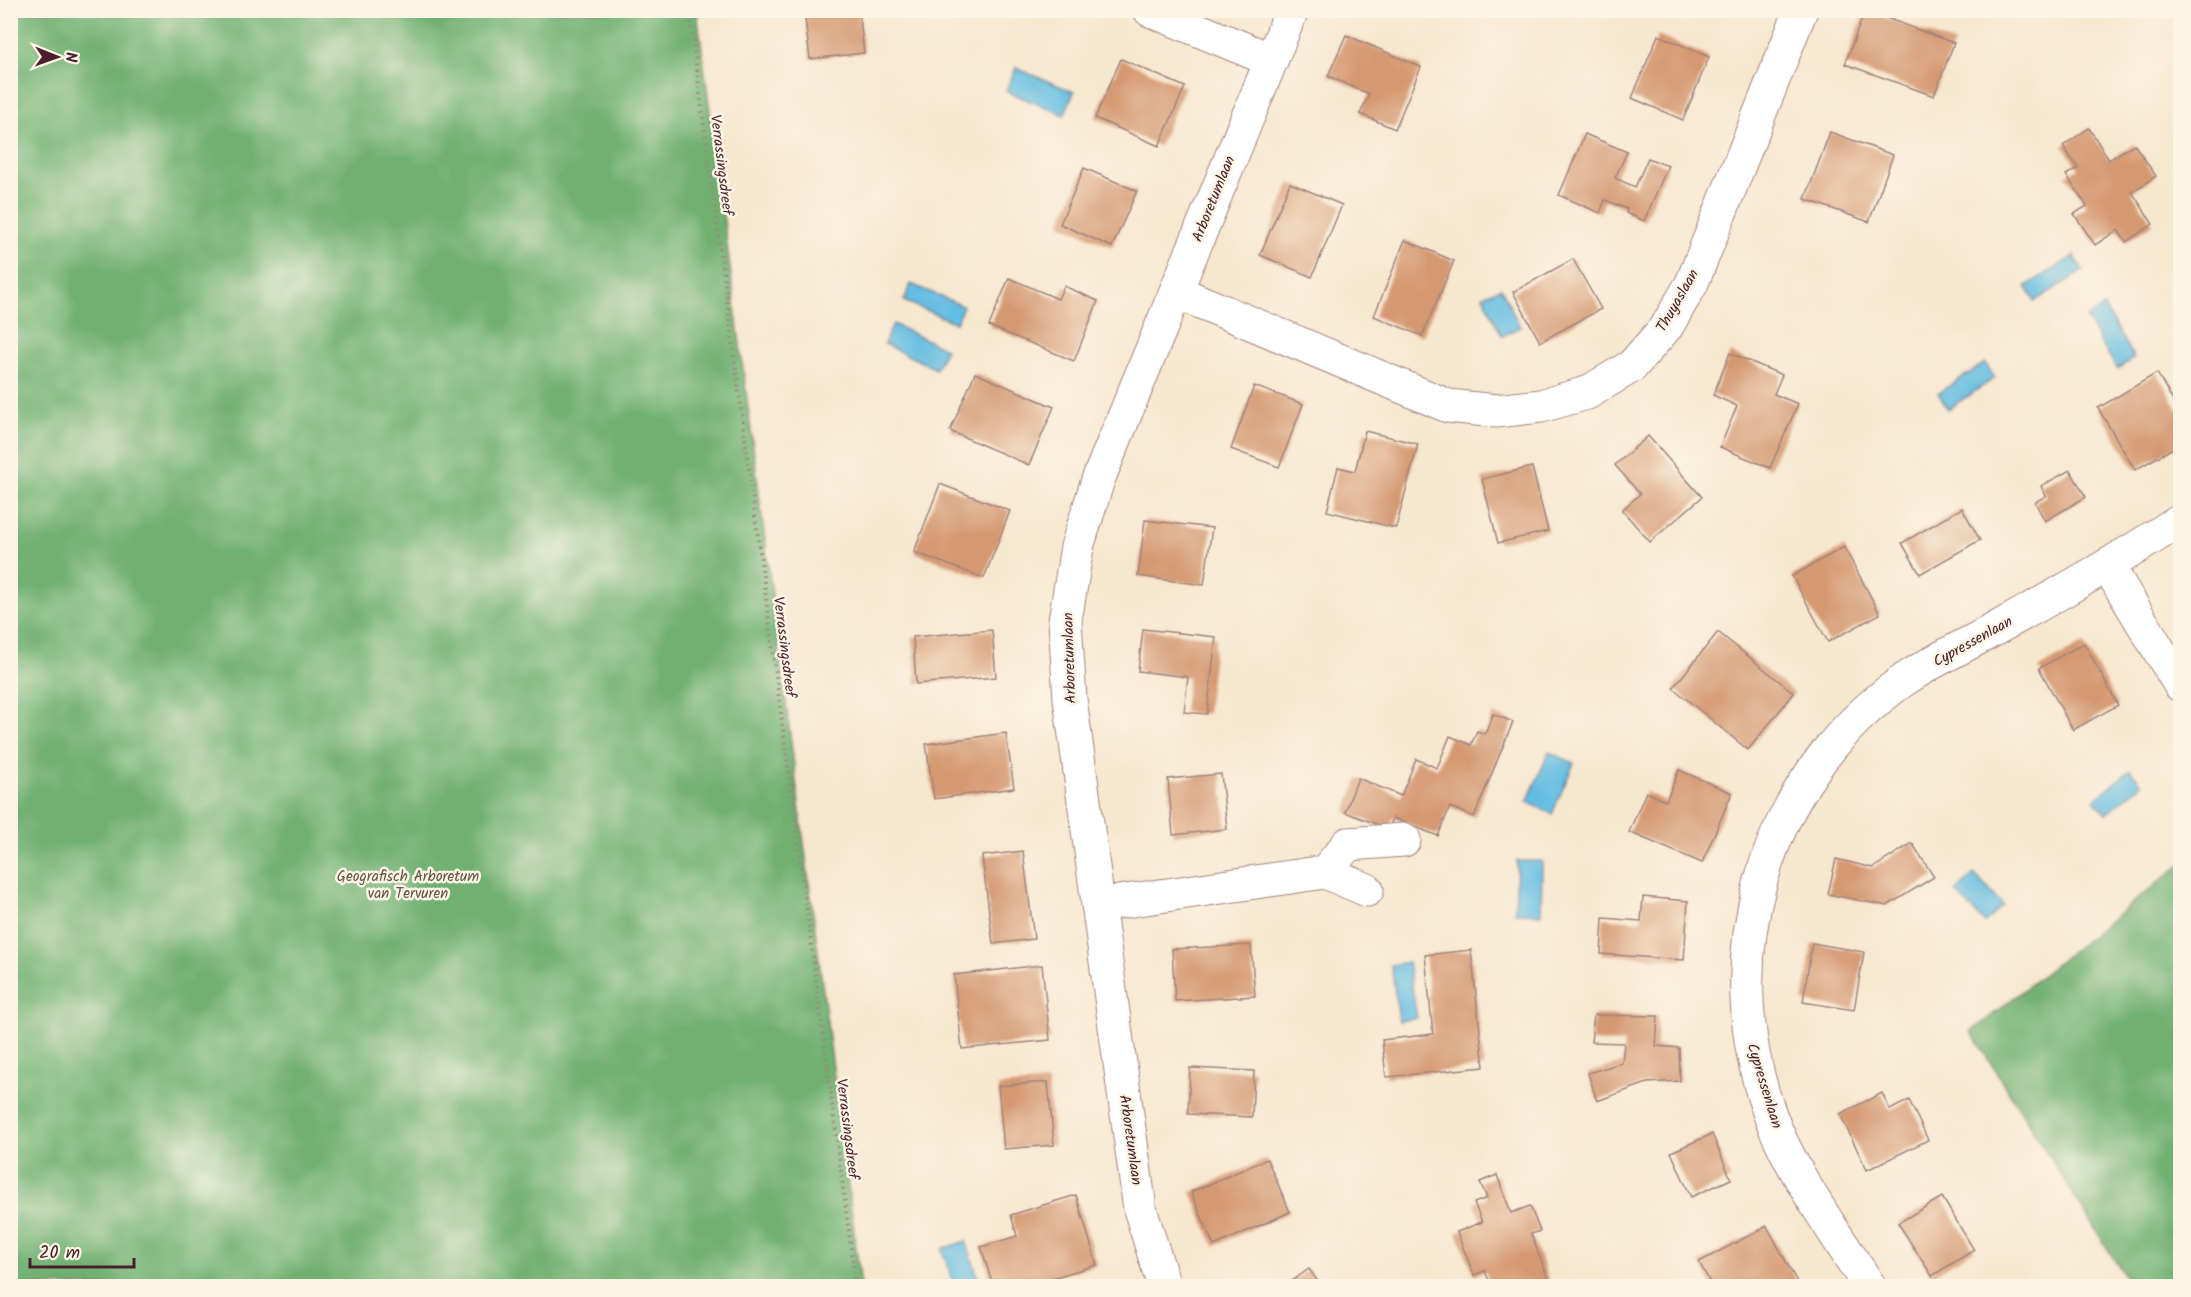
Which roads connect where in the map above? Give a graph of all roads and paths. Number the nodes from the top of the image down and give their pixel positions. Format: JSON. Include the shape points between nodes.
{"nodes":[{"id":1,"x":689,"y":10,"type":"edge"},
{"id":2,"x":1150,"y":10,"type":"edge"},
{"id":3,"x":1292,"y":10,"type":"edge"},
{"id":4,"x":1802,"y":10,"type":"edge"},
{"id":5,"x":1271,"y":60,"type":"junction"},
{"id":6,"x":1177,"y":292,"type":"junction"},
{"id":7,"x":2181,"y":520,"type":"edge"},
{"id":8,"x":2108,"y":566,"type":"junction"},
{"id":9,"x":2181,"y":685,"type":"edge"},
{"id":10,"x":1404,"y":840,"type":"dead end"},
{"id":11,"x":1325,"y":872,"type":"junction"},
{"id":12,"x":1367,"y":890,"type":"dead end"},
{"id":13,"x":1098,"y":905,"type":"junction"},
{"id":14,"x":856,"y":1287,"type":"edge"},
{"id":15,"x":1164,"y":1287,"type":"edge"},
{"id":16,"x":1869,"y":1287,"type":"edge"}],
"edges":[{"from":1,"to":14,"type":"path","name":"Verrassingsdreef"},
{"from":2,"to":5,"type":"street"},
{"from":3,"to":5,"type":"street","name":"Arboretumlaan"},
{"from":4,"to":6,"type":"street","name":"Thuyaslaan","via":[[1692,283],[1667,326],[1632,366],[1587,393],[1541,406],[1496,411],[1448,406]]},
{"from":5,"to":6,"type":"street","name":"Arboretumlaan"},
{"from":6,"to":13,"type":"street","name":"Arboretumlaan","via":[[1098,480],[1077,547],[1065,621],[1070,699]]},
{"from":7,"to":8,"type":"street","name":"Cypressenlaan"},
{"from":8,"to":9,"type":"street"},
{"from":8,"to":16,"type":"street","name":"Cypressenlaan","via":[[1904,680],[1856,721],[1814,770],[1778,829],[1754,899],[1745,974],[1749,1038],[1776,1130]]},
{"from":10,"to":11,"type":"street","via":[[1348,844]]},
{"from":11,"to":12,"type":"street"},
{"from":11,"to":13,"type":"street"},
{"from":13,"to":15,"type":"street","name":"Arboretumlaan","via":[[1140,1209]]}]}
